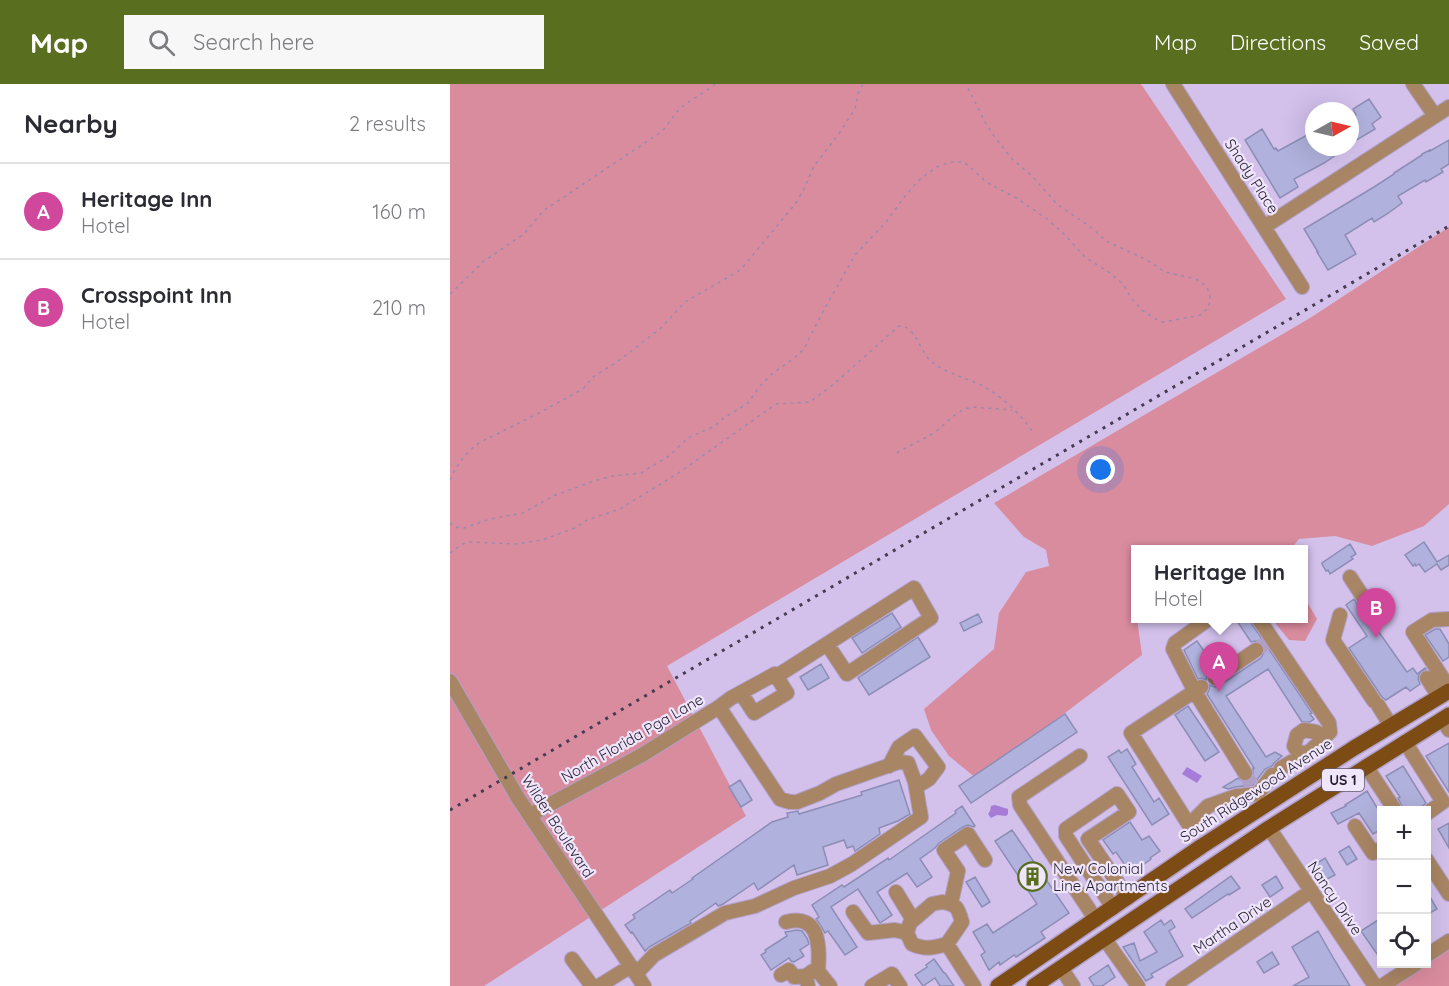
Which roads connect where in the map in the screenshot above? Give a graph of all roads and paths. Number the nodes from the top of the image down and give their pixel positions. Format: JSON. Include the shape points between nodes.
{"nodes":[{"id":1,"x":715,"y":84,"type":"edge"},
{"id":2,"x":863,"y":84,"type":"edge"},
{"id":3,"x":966,"y":84,"type":"edge"},
{"id":4,"x":1173,"y":84,"type":"edge"},
{"id":5,"x":1413,"y":84,"type":"edge"},
{"id":6,"x":1449,"y":107,"type":"edge"},
{"id":7,"x":1435,"y":116,"type":"junction"},
{"id":8,"x":1264,"y":226,"type":"junction"},
{"id":9,"x":1302,"y":287,"type":"dead end"},
{"id":10,"x":450,"y":294,"type":"edge"},
{"id":11,"x":1013,"y":410,"type":"junction"},
{"id":12,"x":1034,"y":434,"type":"dead end"},
{"id":13,"x":897,"y":453,"type":"dead end"},
{"id":14,"x":450,"y":480,"type":"edge"},
{"id":15,"x":450,"y":523,"type":"edge"},
{"id":16,"x":450,"y":553,"type":"edge"},
{"id":17,"x":1350,"y":577,"type":"dead end"},
{"id":18,"x":1378,"y":608,"type":"dead end"},
{"id":19,"x":1340,"y":615,"type":"dead end"},
{"id":20,"x":1449,"y":619,"type":"edge"},
{"id":21,"x":1203,"y":623,"type":"edge"},
{"id":22,"x":1259,"y":623,"type":"edge"},
{"id":23,"x":827,"y":644,"type":"junction"},
{"id":24,"x":1265,"y":644,"type":"junction"},
{"id":25,"x":1445,"y":672,"type":"edge"},
{"id":26,"x":777,"y":676,"type":"junction"},
{"id":27,"x":1215,"y":678,"type":"dead end"},
{"id":28,"x":1427,"y":678,"type":"dead end"},
{"id":29,"x":450,"y":681,"type":"edge"},
{"id":30,"x":1198,"y":689,"type":"junction"},
{"id":31,"x":1446,"y":692,"type":"edge"},
{"id":32,"x":741,"y":693,"type":"junction"},
{"id":33,"x":719,"y":707,"type":"junction"},
{"id":34,"x":1447,"y":721,"type":"edge"},
{"id":35,"x":1391,"y":726,"type":"junction"},
{"id":36,"x":1324,"y":737,"type":"junction"},
{"id":37,"x":1405,"y":742,"type":"junction"},
{"id":38,"x":1308,"y":752,"type":"junction"},
{"id":39,"x":1080,"y":756,"type":"dead end"},
{"id":40,"x":890,"y":766,"type":"junction"},
{"id":41,"x":1366,"y":766,"type":"junction"},
{"id":42,"x":1317,"y":772,"type":"junction"},
{"id":43,"x":1245,"y":773,"type":"tunnel mouth"},
{"id":44,"x":1302,"y":782,"type":"junction"},
{"id":45,"x":916,"y":787,"type":"junction"},
{"id":46,"x":1259,"y":801,"type":"junction"},
{"id":47,"x":1392,"y":806,"type":"edge"},
{"id":48,"x":1431,"y":810,"type":"edge"},
{"id":49,"x":530,"y":815,"type":"junction"},
{"id":50,"x":1189,"y":825,"type":"junction"},
{"id":51,"x":1355,"y":826,"type":"dead end"},
{"id":52,"x":1269,"y":828,"type":"junction"},
{"id":53,"x":1202,"y":846,"type":"junction"},
{"id":54,"x":1239,"y":848,"type":"junction"},
{"id":55,"x":1377,"y":850,"type":"edge"},
{"id":56,"x":985,"y":860,"type":"dead end"},
{"id":57,"x":1431,"y":867,"type":"edge"},
{"id":58,"x":1311,"y":891,"type":"junction"},
{"id":59,"x":896,"y":892,"type":"dead end"},
{"id":60,"x":1449,"y":894,"type":"edge"},
{"id":61,"x":1128,"y":898,"type":"junction"},
{"id":62,"x":951,"y":903,"type":"junction"},
{"id":63,"x":1113,"y":908,"type":"junction"},
{"id":64,"x":853,"y":912,"type":"dead end"},
{"id":65,"x":913,"y":920,"type":"junction"},
{"id":66,"x":1095,"y":920,"type":"junction"},
{"id":67,"x":786,"y":922,"type":"dead end"},
{"id":68,"x":907,"y":933,"type":"junction"},
{"id":69,"x":1104,"y":938,"type":"junction"},
{"id":70,"x":1449,"y":941,"type":"edge"},
{"id":71,"x":947,"y":944,"type":"junction"},
{"id":72,"x":1431,"y":953,"type":"edge"},
{"id":73,"x":572,"y":959,"type":"dead end"},
{"id":74,"x":1060,"y":968,"type":"junction"},
{"id":75,"x":1409,"y":968,"type":"edge"},
{"id":76,"x":633,"y":970,"type":"junction"},
{"id":77,"x":781,"y":975,"type":"dead end"},
{"id":78,"x":811,"y":978,"type":"edge"},
{"id":79,"x":592,"y":986,"type":"edge"},
{"id":80,"x":599,"y":986,"type":"edge"},
{"id":81,"x":644,"y":986,"type":"edge"},
{"id":82,"x":830,"y":986,"type":"edge"},
{"id":83,"x":872,"y":986,"type":"edge"},
{"id":84,"x":900,"y":986,"type":"edge"},
{"id":85,"x":974,"y":986,"type":"edge"},
{"id":86,"x":998,"y":986,"type":"edge"},
{"id":87,"x":1034,"y":986,"type":"edge"},
{"id":88,"x":1073,"y":986,"type":"edge"},
{"id":89,"x":1138,"y":986,"type":"edge"},
{"id":90,"x":1173,"y":986,"type":"edge"},
{"id":91,"x":1375,"y":986,"type":"edge"},
{"id":92,"x":1382,"y":986,"type":"edge"}],
"edges":[{"from":1,"to":10,"type":"path","via":[[681,108],[661,132],[543,211],[524,234],[484,261]]},
{"from":2,"to":14,"type":"path","via":[[855,109],[814,166],[796,203],[743,267],[684,302],[661,328],[593,377],[583,389],[470,449]]},
{"from":3,"to":15,"type":"path","via":[[994,136],[1057,204],[1106,241],[1165,272],[1196,279],[1210,294],[1207,309],[1191,317],[1163,322],[1156,319],[1143,311],[1123,284],[1085,257],[1047,219],[986,182],[963,162],[950,162],[921,178],[855,255],[804,349],[773,372],[748,403],[715,426],[688,438],[669,456],[641,473],[597,480],[523,513],[464,528]]},
{"from":4,"to":8,"type":"street","name":"Shady Place"},
{"from":5,"to":7,"type":"street"},
{"from":6,"to":7,"type":"street"},
{"from":7,"to":8,"type":"street"},
{"from":8,"to":9,"type":"street","name":"Shady Place"},
{"from":11,"to":12,"type":"path"},
{"from":11,"to":13,"type":"path","via":[[966,408]]},
{"from":11,"to":16,"type":"path","via":[[992,391],[930,361],[908,328],[899,326],[810,402],[776,404],[620,509],[542,540],[507,544],[470,542]]},
{"from":17,"to":18,"type":"street","via":[[1369,606]]},
{"from":19,"to":35,"type":"street","via":[[1333,640]]},
{"from":20,"to":25,"type":"street","via":[[1432,620],[1413,632]]},
{"from":21,"to":30,"type":"street","via":[[1174,643],[1173,649]]},
{"from":22,"to":24,"type":"street"},
{"from":23,"to":23,"type":"street","name":"North Florida Pga Lane","via":[[914,588],[931,618],[847,674]]},
{"from":23,"to":26,"type":"street","name":"North Florida Pga Lane"},
{"from":24,"to":27,"type":"street"},
{"from":24,"to":36,"type":"street","via":[[1329,723],[1330,732]]},
{"from":25,"to":31,"type":"street"},
{"from":26,"to":32,"type":"street","name":"North Florida Pga Lane"},
{"from":26,"to":32,"type":"street","via":[[787,693],[754,713]]},
{"from":28,"to":31,"type":"street"},
{"from":29,"to":49,"type":"street","name":"Wilder Boulevard"},
{"from":30,"to":43,"type":"street"},
{"from":30,"to":50,"type":"street","via":[[1131,733]]},
{"from":31,"to":35,"type":"main road","name":"South Ridgewood Avenue","number":"US 1"},
{"from":32,"to":33,"type":"street","name":"North Florida Pga Lane"},
{"from":33,"to":40,"type":"street","via":[[780,799],[797,802]]},
{"from":33,"to":49,"type":"street","name":"North Florida Pga Lane","via":[[642,755]]},
{"from":34,"to":37,"type":"main road","number":"US 1"},
{"from":35,"to":42,"type":"main road","name":"South Ridgewood Avenue","number":"US 1"},
{"from":36,"to":38,"type":"street"},
{"from":36,"to":38,"type":"street","via":[[1304,730],[1297,735],[1294,746],[1298,752]]},
{"from":37,"to":41,"type":"main road","number":"US 1"},
{"from":37,"to":48,"type":"street","via":[[1443,802]]},
{"from":38,"to":42,"type":"street"},
{"from":38,"to":46,"type":"street","via":[[1276,772]]},
{"from":39,"to":66,"type":"street","via":[[1019,797],[1020,805]]},
{"from":40,"to":45,"type":"street","via":[[908,763]]},
{"from":40,"to":45,"type":"street","via":[[899,747],[915,736],[938,767]]},
{"from":41,"to":47,"type":"street"},
{"from":41,"to":52,"type":"main road","number":"US 1"},
{"from":42,"to":44,"type":"main road","name":"South Ridgewood Avenue","number":"US 1"},
{"from":44,"to":46,"type":"main road","name":"South Ridgewood Avenue","number":"US 1"},
{"from":44,"to":52,"type":"main road","via":[[1269,816]]},
{"from":45,"to":76,"type":"street","via":[[921,817],[852,864],[755,906],[724,913]]},
{"from":46,"to":50,"type":"street","via":[[1236,796],[1208,806]]},
{"from":46,"to":53,"type":"main road","name":"South Ridgewood Avenue","number":"US 1"},
{"from":46,"to":54,"type":"main road","via":[[1256,822]]},
{"from":49,"to":76,"type":"street","name":"Wilder Boulevard"},
{"from":50,"to":53,"type":"street"},
{"from":51,"to":55,"type":"street","via":[[1372,853]]},
{"from":52,"to":54,"type":"main road","number":"US 1"},
{"from":52,"to":58,"type":"street","name":"Nancy Drive"},
{"from":53,"to":61,"type":"main road","name":"South Ridgewood Avenue","number":"US 1"},
{"from":54,"to":69,"type":"main road","number":"US 1"},
{"from":56,"to":62,"type":"street","via":[[968,834],[944,850],[958,871]]},
{"from":57,"to":60,"type":"street"},
{"from":58,"to":90,"type":"street","name":"Martha Drive"},
{"from":58,"to":91,"type":"street","name":"Nancy Drive"},
{"from":59,"to":65,"type":"street"},
{"from":61,"to":63,"type":"main road","name":"South Ridgewood Avenue","number":"US 1"},
{"from":61,"to":63,"type":"street","via":[[1088,839],[1129,812],[1117,795],[1066,829],[1066,836]]},
{"from":62,"to":65,"type":"street","via":[[932,904]]},
{"from":62,"to":71,"type":"street","via":[[962,921]]},
{"from":63,"to":66,"type":"main road","name":"South Ridgewood Avenue","number":"US 1"},
{"from":64,"to":68,"type":"street","via":[[868,933]]},
{"from":65,"to":68,"type":"street"},
{"from":66,"to":86,"type":"main road","name":"South Ridgewood Avenue","number":"US 1"},
{"from":67,"to":78,"type":"street","via":[[803,920],[816,936],[819,948]]},
{"from":68,"to":71,"type":"street","via":[[912,944],[921,948]]},
{"from":69,"to":74,"type":"main road","number":"US 1"},
{"from":69,"to":89,"type":"street"},
{"from":70,"to":72,"type":"street"},
{"from":71,"to":85,"type":"street"},
{"from":73,"to":79,"type":"street"},
{"from":74,"to":87,"type":"main road","number":"US 1"},
{"from":74,"to":88,"type":"street"},
{"from":75,"to":92,"type":"street"},
{"from":76,"to":80,"type":"street"},
{"from":76,"to":81,"type":"street","name":"Wilder Boulevard"},
{"from":77,"to":78,"type":"street","via":[[789,970],[794,977]]},
{"from":78,"to":82,"type":"street"},
{"from":83,"to":84,"type":"street","via":[[892,974]]}]}
